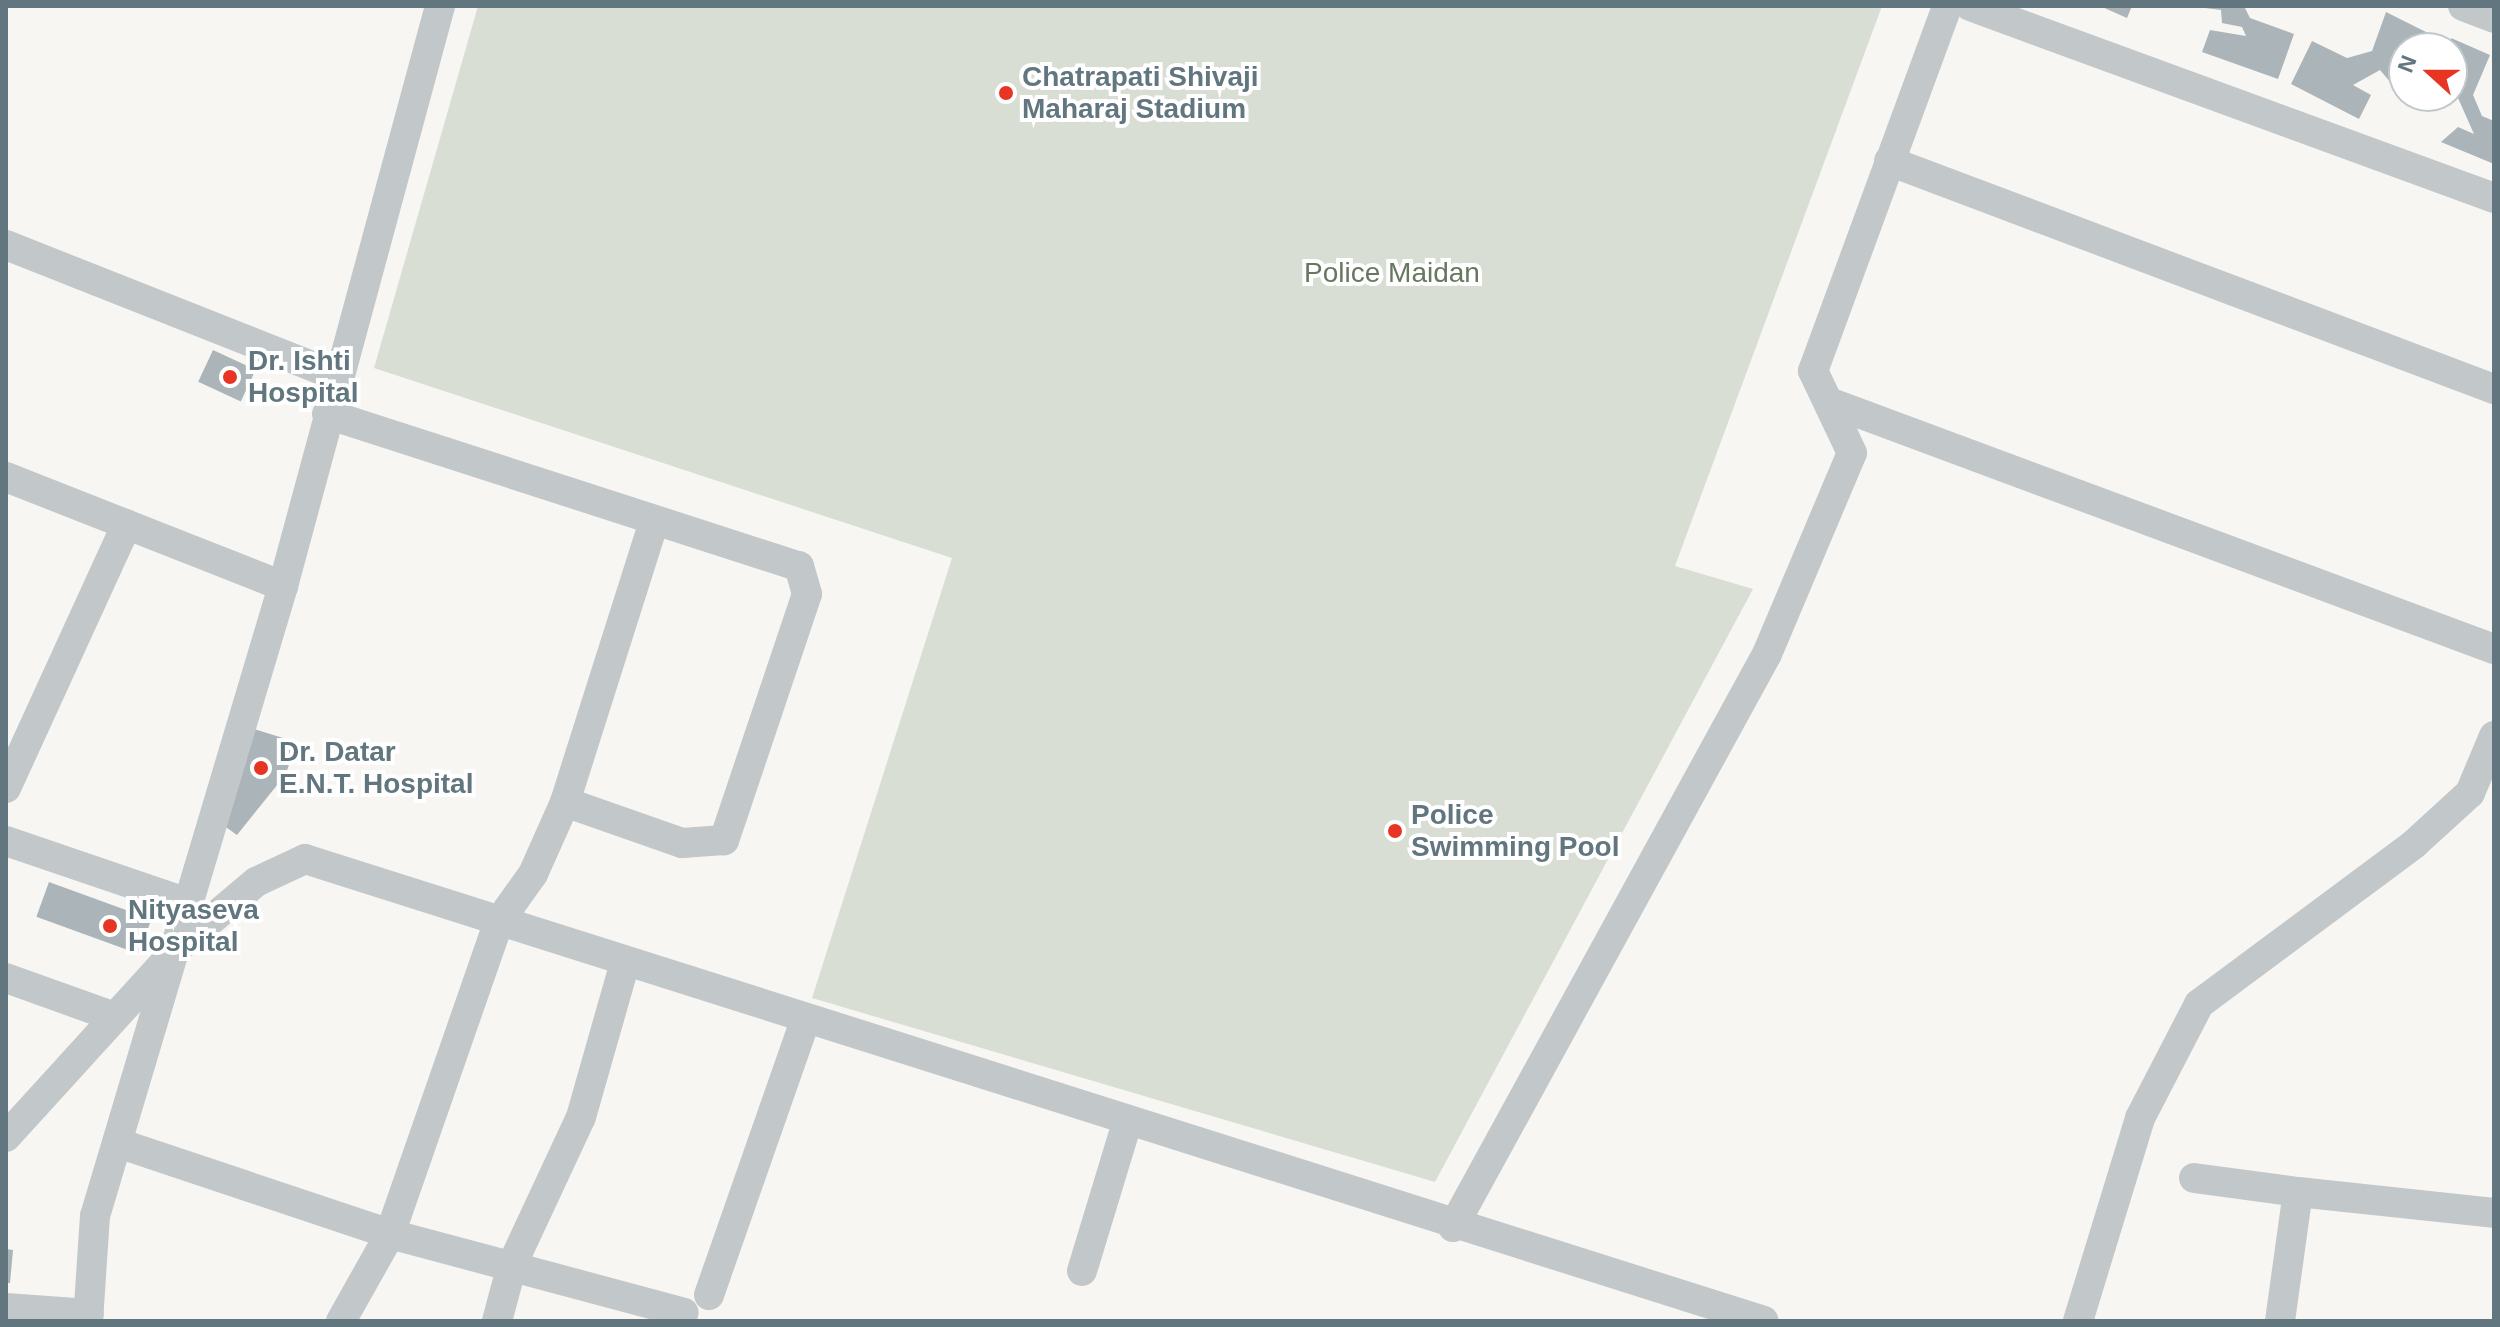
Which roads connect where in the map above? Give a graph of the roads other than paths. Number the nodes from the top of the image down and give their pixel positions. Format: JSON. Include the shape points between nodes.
{"nodes":[{"id":1,"x":440,"y":6,"type":"edge"},
{"id":2,"x":1947,"y":6,"type":"edge"},
{"id":3,"x":1970,"y":6,"type":"edge"},
{"id":4,"x":2463,"y":6,"type":"edge"},
{"id":5,"x":2494,"y":18,"type":"edge"},
{"id":6,"x":1889,"y":161,"type":"junction"},
{"id":7,"x":2494,"y":198,"type":"edge"},
{"id":8,"x":6,"y":245,"type":"edge"},
{"id":9,"x":337,"y":376,"type":"junction"},
{"id":10,"x":2494,"y":389,"type":"edge"},
{"id":11,"x":1829,"y":402,"type":"junction"},
{"id":12,"x":327,"y":414,"type":"junction"},
{"id":13,"x":6,"y":477,"type":"edge"},
{"id":14,"x":127,"y":524,"type":"junction"},
{"id":15,"x":653,"y":524,"type":"junction"},
{"id":16,"x":283,"y":586,"type":"junction"},
{"id":17,"x":2494,"y":649,"type":"edge"},
{"id":18,"x":2494,"y":736,"type":"edge"},
{"id":19,"x":6,"y":788,"type":"edge"},
{"id":20,"x":565,"y":802,"type":"junction"},
{"id":21,"x":6,"y":841,"type":"edge"},
{"id":22,"x":191,"y":904,"type":"junction"},
{"id":23,"x":498,"y":923,"type":"junction"},
{"id":24,"x":179,"y":947,"type":"junction"},
{"id":25,"x":625,"y":963,"type":"junction"},
{"id":26,"x":6,"y":978,"type":"edge"},
{"id":27,"x":112,"y":1016,"type":"junction"},
{"id":28,"x":805,"y":1021,"type":"junction"},
{"id":29,"x":1127,"y":1123,"type":"junction"},
{"id":30,"x":6,"y":1137,"type":"edge"},
{"id":31,"x":118,"y":1143,"type":"junction"},
{"id":32,"x":2194,"y":1178,"type":"dead end"},
{"id":33,"x":2298,"y":1192,"type":"junction"},
{"id":34,"x":2494,"y":1213,"type":"edge"},
{"id":35,"x":1453,"y":1227,"type":"junction"},
{"id":36,"x":390,"y":1234,"type":"junction"},
{"id":37,"x":512,"y":1265,"type":"junction"},
{"id":38,"x":1082,"y":1271,"type":"dead end"},
{"id":39,"x":709,"y":1295,"type":"dead end"},
{"id":40,"x":6,"y":1308,"type":"edge"},
{"id":41,"x":684,"y":1313,"type":"dead end"},
{"id":42,"x":88,"y":1318,"type":"edge"},
{"id":43,"x":341,"y":1321,"type":"edge"},
{"id":44,"x":497,"y":1321,"type":"edge"},
{"id":45,"x":1764,"y":1321,"type":"edge"},
{"id":46,"x":2078,"y":1321,"type":"edge"},
{"id":47,"x":2280,"y":1321,"type":"edge"}],
"edges":[{"from":1,"to":9,"type":"street"},
{"from":2,"to":6,"type":"street"},
{"from":3,"to":7,"type":"street"},
{"from":4,"to":5,"type":"street"},
{"from":6,"to":10,"type":"street"},
{"from":6,"to":11,"type":"street","via":[[1813,371]]},
{"from":8,"to":9,"type":"street"},
{"from":9,"to":12,"type":"street"},
{"from":11,"to":17,"type":"street"},
{"from":11,"to":35,"type":"street","via":[[1852,453],[1767,654]]},
{"from":12,"to":15,"type":"street"},
{"from":12,"to":16,"type":"street"},
{"from":13,"to":14,"type":"street"},
{"from":14,"to":16,"type":"street"},
{"from":14,"to":19,"type":"street"},
{"from":15,"to":20,"type":"street"},
{"from":15,"to":20,"type":"street","via":[[799,566],[807,594],[803,609],[724,840],[682,843]]},
{"from":16,"to":22,"type":"street"},
{"from":18,"to":46,"type":"street","via":[[2470,793],[2447,814],[2199,1004],[2140,1118]]},
{"from":20,"to":23,"type":"street","via":[[533,874]]},
{"from":21,"to":22,"type":"street"},
{"from":22,"to":24,"type":"street"},
{"from":23,"to":24,"type":"street","via":[[305,859],[256,882]]},
{"from":23,"to":25,"type":"street"},
{"from":23,"to":36,"type":"street"},
{"from":24,"to":27,"type":"street"},
{"from":24,"to":31,"type":"street"},
{"from":25,"to":28,"type":"street"},
{"from":25,"to":37,"type":"street","via":[[581,1117]]},
{"from":26,"to":27,"type":"street"},
{"from":27,"to":30,"type":"street"},
{"from":28,"to":29,"type":"street"},
{"from":28,"to":39,"type":"street"},
{"from":29,"to":35,"type":"street"},
{"from":29,"to":38,"type":"street"},
{"from":31,"to":36,"type":"street"},
{"from":31,"to":42,"type":"street","via":[[95,1216]]},
{"from":32,"to":33,"type":"street"},
{"from":33,"to":34,"type":"street"},
{"from":33,"to":47,"type":"street"},
{"from":35,"to":45,"type":"street"},
{"from":36,"to":37,"type":"street"},
{"from":36,"to":43,"type":"street"},
{"from":37,"to":41,"type":"street"},
{"from":37,"to":44,"type":"street"},
{"from":40,"to":42,"type":"street"}]}
